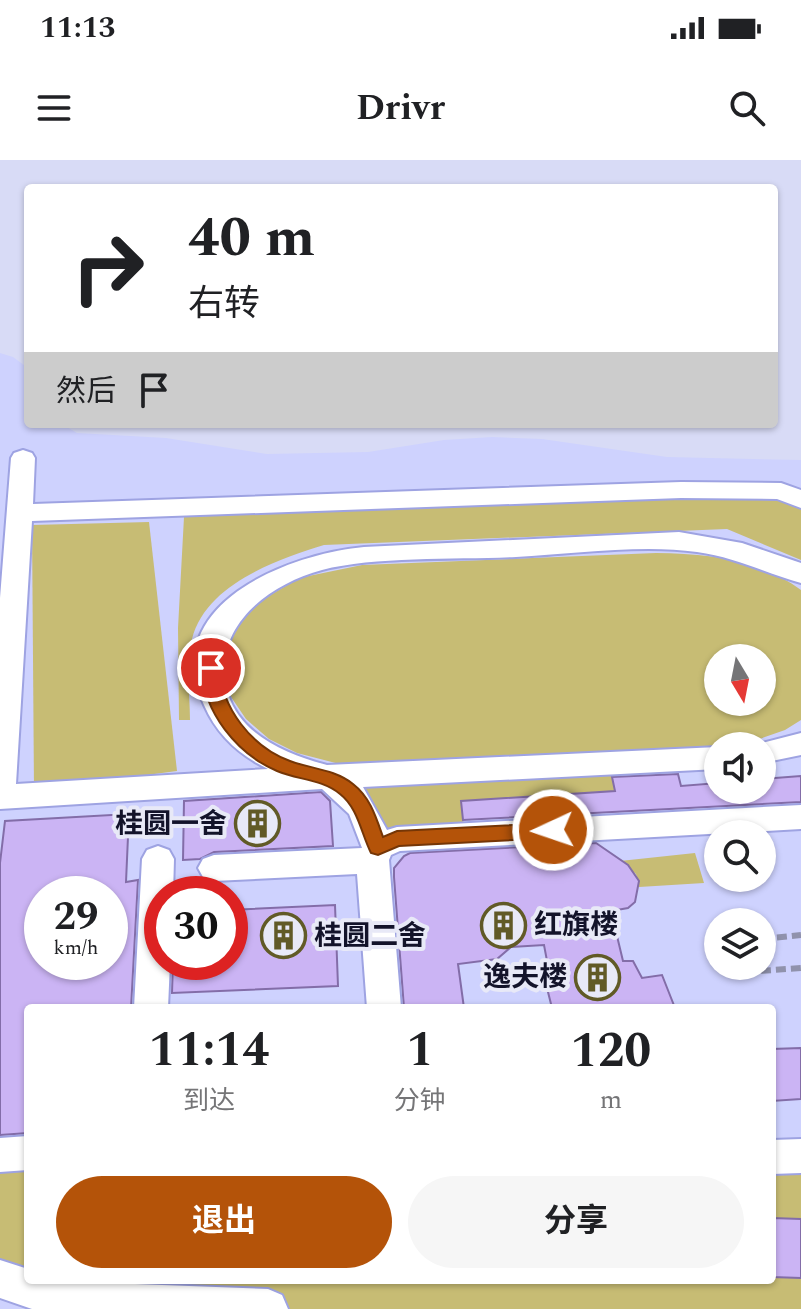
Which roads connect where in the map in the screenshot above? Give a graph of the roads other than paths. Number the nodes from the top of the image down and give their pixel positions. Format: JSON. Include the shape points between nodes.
{"nodes":[{"id":1,"x":23,"y":458,"type":"dead end"},
{"id":2,"x":801,"y":500,"type":"edge"},
{"id":3,"x":20,"y":513,"type":"junction"},
{"id":4,"x":801,"y":574,"type":"edge"},
{"id":5,"x":801,"y":744,"type":"edge"},
{"id":6,"x":776,"y":749,"type":"edge"},
{"id":7,"x":704,"y":759,"type":"edge"},
{"id":8,"x":327,"y":777,"type":"junction"},
{"id":9,"x":0,"y":785,"type":"edge"},
{"id":10,"x":0,"y":797,"type":"edge"},
{"id":11,"x":801,"y":817,"type":"edge"},
{"id":12,"x":375,"y":854,"type":"junction"},
{"id":13,"x":158,"y":859,"type":"dead end"},
{"id":14,"x":214,"y":868,"type":"dead end"},
{"id":15,"x":151,"y":1004,"type":"edge"},
{"id":16,"x":384,"y":1004,"type":"edge"},
{"id":17,"x":24,"y":1153,"type":"edge"},
{"id":18,"x":0,"y":1155,"type":"edge"},
{"id":19,"x":801,"y":1156,"type":"edge"},
{"id":20,"x":776,"y":1157,"type":"edge"},
{"id":21,"x":0,"y":1279,"type":"edge"},
{"id":22,"x":268,"y":1309,"type":"edge"}],
"edges":[{"from":1,"to":3,"type":"street"},
{"from":2,"to":3,"type":"street","via":[[781,491],[681,490]]},
{"from":3,"to":9,"type":"street"},
{"from":4,"to":8,"type":"street","via":[[725,545],[679,541],[380,555],[297,569],[239,602],[220,623],[210,649],[211,687],[219,709],[259,751],[283,766]]},
{"from":5,"to":6,"type":"street"},
{"from":7,"to":8,"type":"street"},
{"from":8,"to":10,"type":"street"},
{"from":8,"to":12,"type":"street","via":[[360,801]]},
{"from":11,"to":12,"type":"street","via":[[397,839]]},
{"from":12,"to":14,"type":"street"},
{"from":12,"to":16,"type":"street"},
{"from":13,"to":15,"type":"street"},
{"from":17,"to":18,"type":"street"},
{"from":19,"to":20,"type":"street"},
{"from":21,"to":22,"type":"street","via":[[52,1296],[95,1302]]}]}
